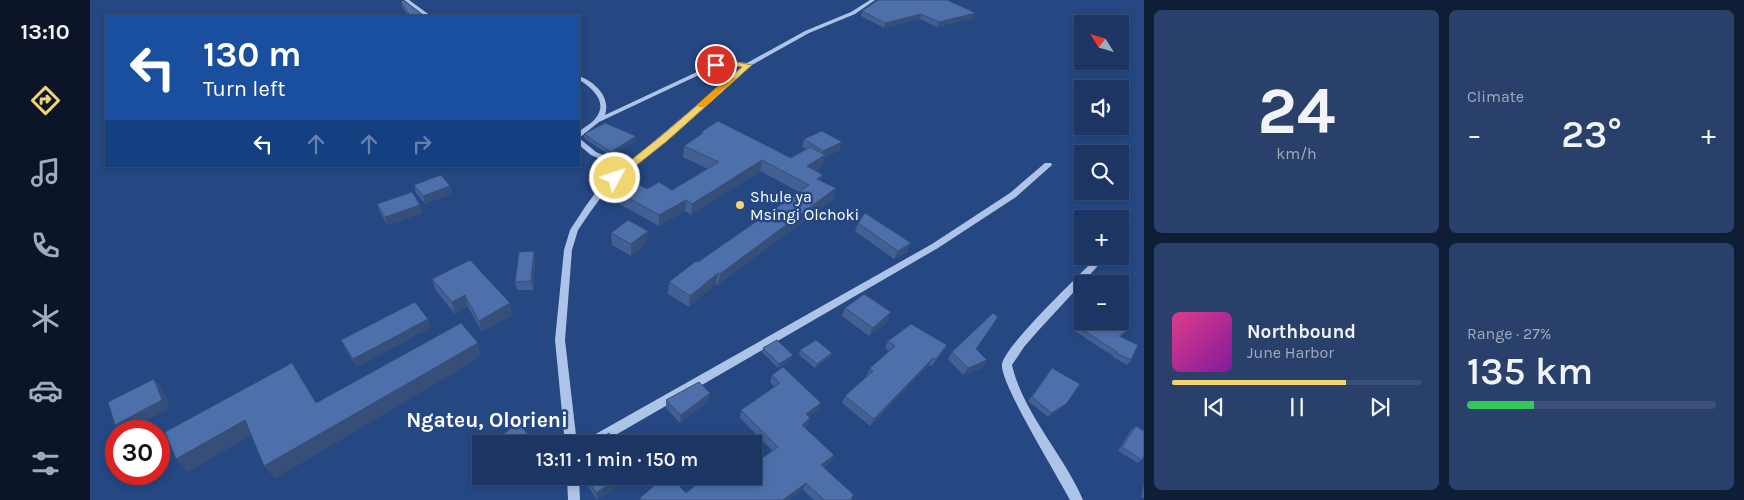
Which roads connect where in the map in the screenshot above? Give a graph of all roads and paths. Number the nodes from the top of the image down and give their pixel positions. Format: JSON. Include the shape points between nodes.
{"nodes":[{"id":1,"x":406,"y":0,"type":"edge"},
{"id":2,"x":873,"y":0,"type":"edge"},
{"id":3,"x":427,"y":15,"type":"edge"},
{"id":4,"x":748,"y":65,"type":"junction"},
{"id":5,"x":580,"y":79,"type":"edge"},
{"id":6,"x":597,"y":121,"type":"junction"},
{"id":7,"x":580,"y":135,"type":"edge"},
{"id":8,"x":580,"y":142,"type":"edge"},
{"id":9,"x":1048,"y":165,"type":"dead end"},
{"id":10,"x":626,"y":168,"type":"junction"},
{"id":11,"x":1094,"y":265,"type":"edge"},
{"id":12,"x":569,"y":435,"type":"edge"},
{"id":13,"x":605,"y":435,"type":"edge"},
{"id":14,"x":573,"y":485,"type":"edge"},
{"id":15,"x":574,"y":500,"type":"edge"},
{"id":16,"x":1077,"y":500,"type":"edge"}],
"edges":[{"from":1,"to":3,"type":"street"},
{"from":2,"to":4,"type":"street"},
{"from":4,"to":6,"type":"street","via":[[716,65]]},
{"from":4,"to":10,"type":"street"},
{"from":5,"to":6,"type":"street","via":[[596,87],[601,94],[602,112]]},
{"from":6,"to":7,"type":"street"},
{"from":8,"to":10,"type":"street","via":[[600,157]]},
{"from":9,"to":13,"type":"street","via":[[1013,195],[936,246]]},
{"from":10,"to":12,"type":"street","via":[[604,187],[588,209],[574,230],[568,250],[560,340]]},
{"from":11,"to":16,"type":"street","via":[[1022,341],[1009,357],[1007,366],[1016,392]]},
{"from":14,"to":15,"type":"street"}]}
